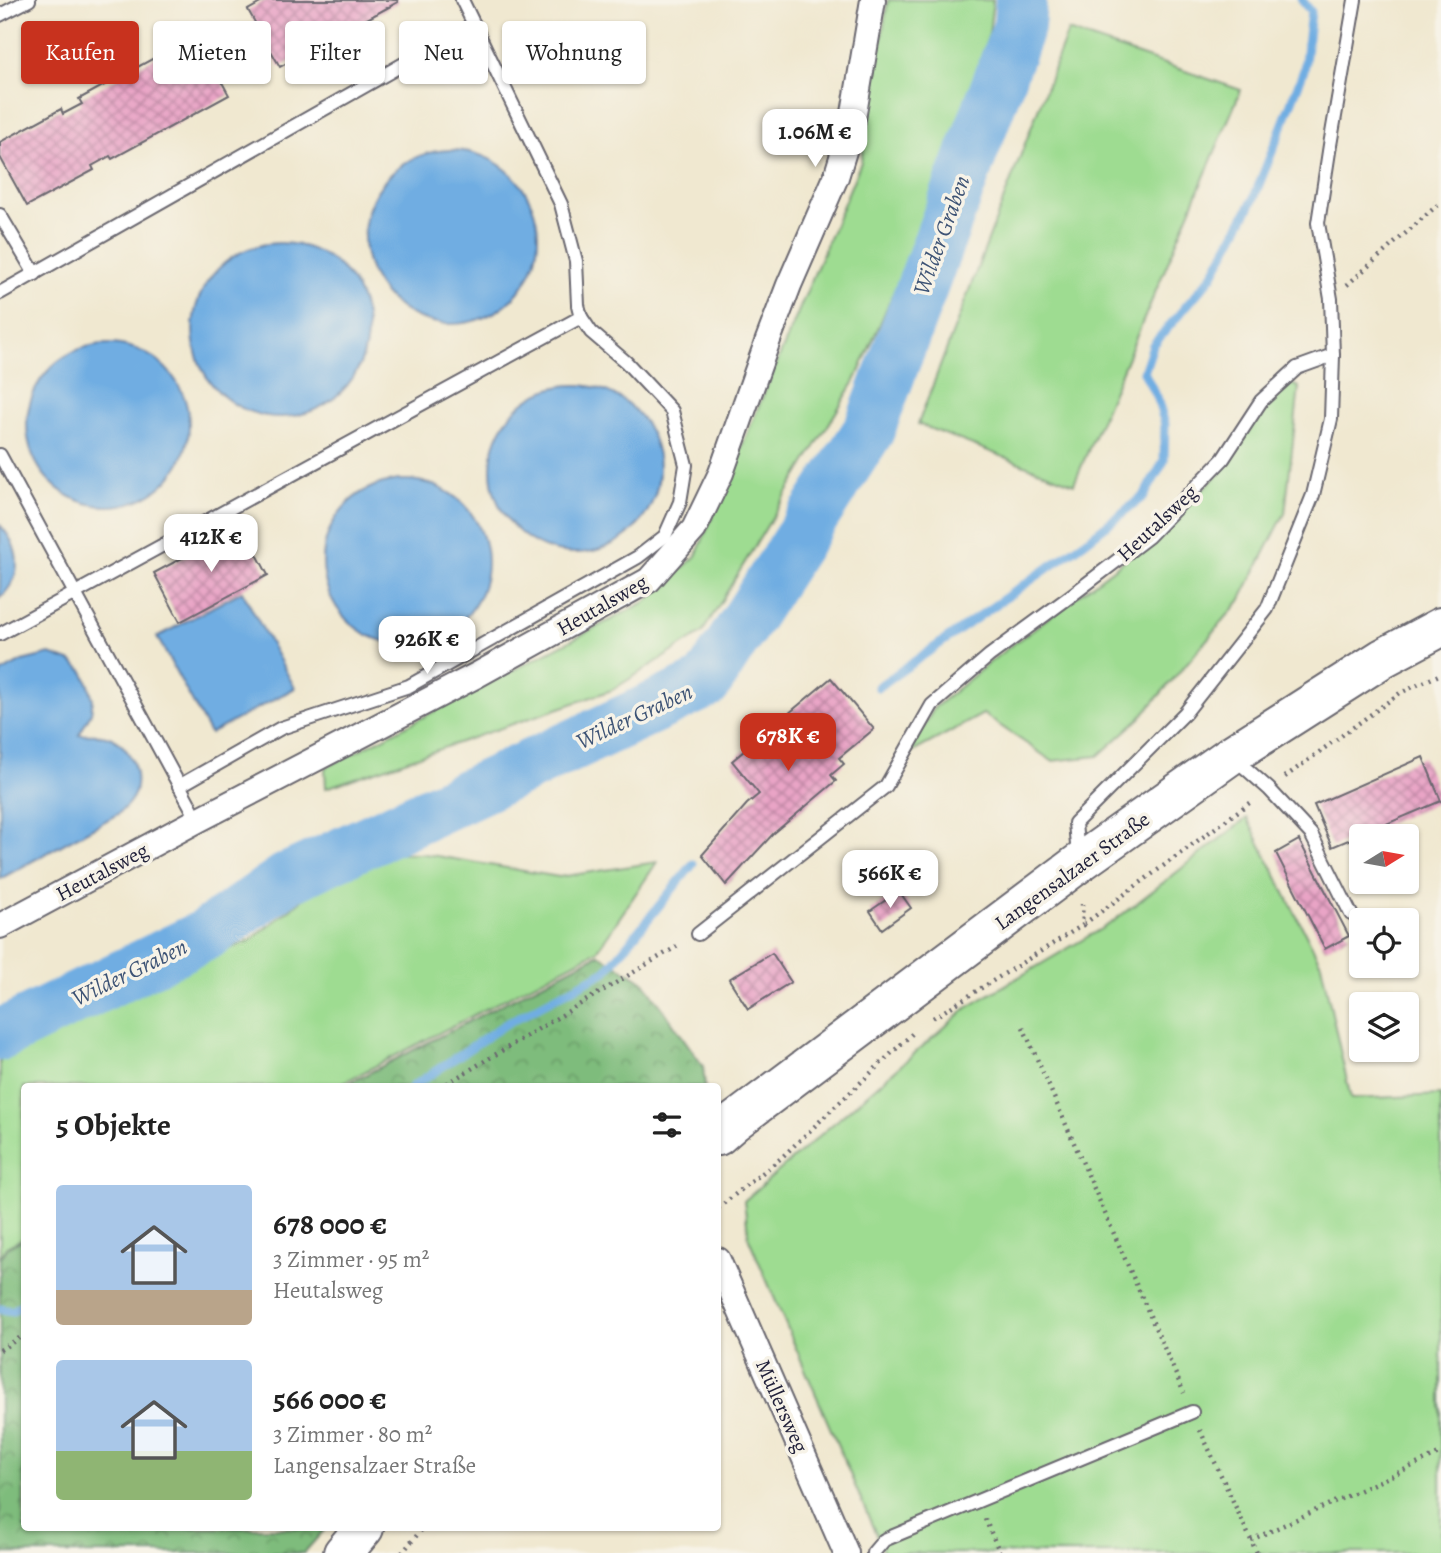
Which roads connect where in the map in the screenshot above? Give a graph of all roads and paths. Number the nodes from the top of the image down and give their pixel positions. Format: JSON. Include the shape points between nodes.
{"nodes":[{"id":1,"x":29,"y":0,"type":"edge"},
{"id":2,"x":462,"y":0,"type":"edge"},
{"id":3,"x":873,"y":0,"type":"edge"},
{"id":4,"x":1355,"y":0,"type":"edge"},
{"id":5,"x":0,"y":15,"type":"edge"},
{"id":6,"x":472,"y":21,"type":"edge"},
{"id":7,"x":488,"y":53,"type":"edge"},
{"id":8,"x":399,"y":67,"type":"edge"},
{"id":9,"x":1441,"y":202,"type":"edge"},
{"id":10,"x":0,"y":215,"type":"edge"},
{"id":11,"x":35,"y":274,"type":"junction"},
{"id":12,"x":0,"y":293,"type":"edge"},
{"id":13,"x":1331,"y":299,"type":"junction"},
{"id":14,"x":581,"y":317,"type":"junction"},
{"id":15,"x":1333,"y":355,"type":"junction"},
{"id":16,"x":0,"y":455,"type":"edge"},
{"id":17,"x":75,"y":593,"type":"junction"},
{"id":18,"x":1441,"y":628,"type":"edge"},
{"id":19,"x":0,"y":634,"type":"edge"},
{"id":20,"x":1231,"y":755,"type":"junction"},
{"id":21,"x":179,"y":786,"type":"junction"},
{"id":22,"x":198,"y":820,"type":"junction"},
{"id":23,"x":1079,"y":863,"type":"junction"},
{"id":24,"x":1349,"y":910,"type":"edge"},
{"id":25,"x":0,"y":926,"type":"edge"},
{"id":26,"x":698,"y":933,"type":"joint"},
{"id":27,"x":1023,"y":1027,"type":"dead end"},
{"id":28,"x":448,"y":1083,"type":"edge"},
{"id":29,"x":721,"y":1134,"type":"edge"},
{"id":30,"x":721,"y":1206,"type":"edge"},
{"id":31,"x":721,"y":1266,"type":"edge"},
{"id":32,"x":21,"y":1337,"type":"edge"},
{"id":33,"x":0,"y":1350,"type":"edge"},
{"id":34,"x":1192,"y":1412,"type":"junction"},
{"id":35,"x":1441,"y":1453,"type":"edge"},
{"id":36,"x":977,"y":1502,"type":"junction"},
{"id":37,"x":361,"y":1531,"type":"edge"},
{"id":38,"x":420,"y":1531,"type":"edge"},
{"id":39,"x":1251,"y":1540,"type":"junction"},
{"id":40,"x":343,"y":1553,"type":"edge"},
{"id":41,"x":402,"y":1553,"type":"edge"},
{"id":42,"x":846,"y":1553,"type":"edge"},
{"id":43,"x":873,"y":1553,"type":"edge"},
{"id":44,"x":1000,"y":1553,"type":"edge"},
{"id":45,"x":1258,"y":1553,"type":"edge"}],
"edges":[{"from":1,"to":5,"type":"lane"},
{"from":2,"to":6,"type":"lane"},
{"from":3,"to":22,"type":"street","name":"Heutalsweg","via":[[852,125],[836,177],[789,285],[721,473],[694,529],[649,580]]},
{"from":4,"to":13,"type":"lane","via":[[1318,223]]},
{"from":7,"to":14,"type":"lane","via":[[561,204],[576,261]]},
{"from":8,"to":11,"type":"lane"},
{"from":9,"to":13,"type":"path"},
{"from":10,"to":11,"type":"lane"},
{"from":11,"to":12,"type":"lane"},
{"from":13,"to":15,"type":"lane"},
{"from":14,"to":17,"type":"lane"},
{"from":14,"to":21,"type":"lane","via":[[672,411],[686,465],[680,502],[665,536],[638,557],[409,686],[281,728]]},
{"from":15,"to":23,"type":"lane","via":[[1331,419],[1313,495],[1267,609],[1185,713],[1075,822]]},
{"from":15,"to":26,"type":"lane","name":"Heutalsweg","via":[[1297,368],[1261,401],[1223,459],[1148,537],[989,656],[932,705],[886,786]]},
{"from":16,"to":17,"type":"lane"},
{"from":17,"to":19,"type":"lane"},
{"from":17,"to":21,"type":"lane"},
{"from":18,"to":20,"type":"main road","name":"Langensalzaer Straße","via":[[1383,658]]},
{"from":20,"to":23,"type":"main road","name":"Langensalzaer Straße"},
{"from":20,"to":24,"type":"lane","via":[[1311,834]]},
{"from":21,"to":22,"type":"lane"},
{"from":22,"to":25,"type":"street","name":"Heutalsweg"},
{"from":23,"to":29,"type":"main road","name":"Langensalzaer Straße"},
{"from":23,"to":30,"type":"path","via":[[1083,925],[922,1025],[779,1159]]},
{"from":26,"to":28,"type":"path"},
{"from":27,"to":34,"type":"path"},
{"from":31,"to":42,"type":"street","name":"Müllersweg"},
{"from":32,"to":33,"type":"path"},
{"from":34,"to":36,"type":"lane"},
{"from":34,"to":39,"type":"path"},
{"from":35,"to":39,"type":"path"},
{"from":36,"to":43,"type":"lane","via":[[884,1540]]},
{"from":36,"to":44,"type":"path"},
{"from":37,"to":40,"type":"main road"},
{"from":38,"to":41,"type":"path"},
{"from":39,"to":45,"type":"path"}]}
